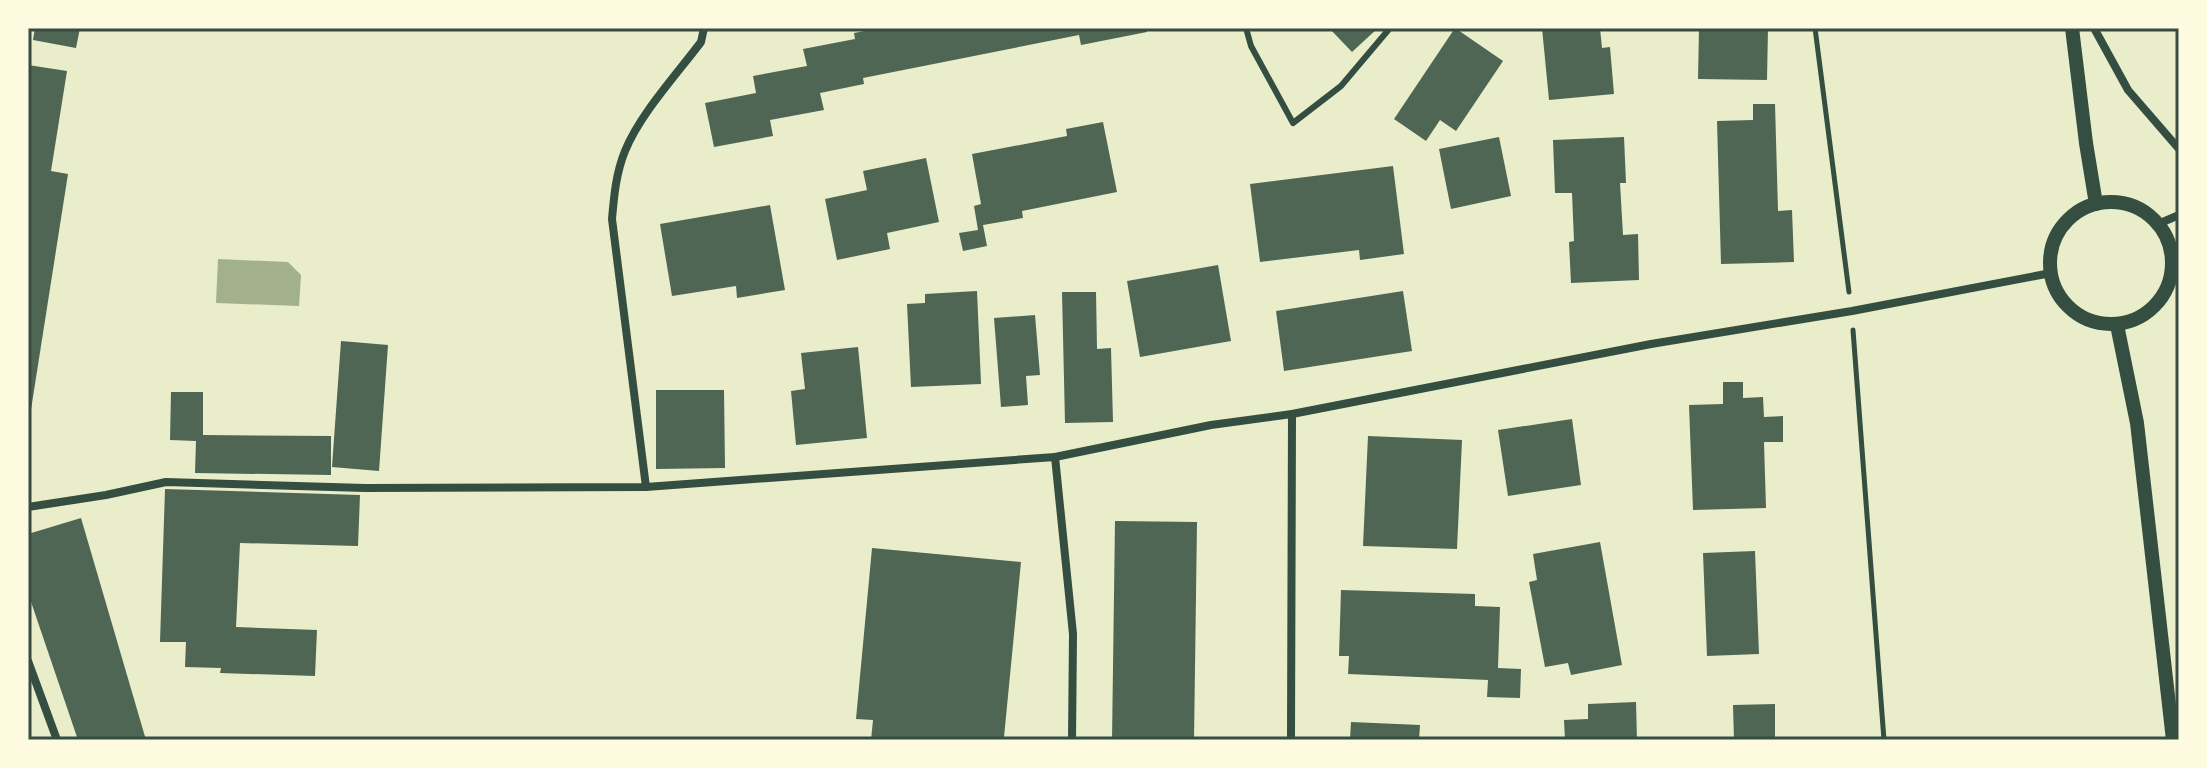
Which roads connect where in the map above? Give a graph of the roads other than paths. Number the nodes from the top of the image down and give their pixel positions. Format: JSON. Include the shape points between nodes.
{"nodes":[{"id":1,"x":704,"y":28,"type":"edge"},
{"id":2,"x":1246,"y":28,"type":"edge"},
{"id":3,"x":1390,"y":28,"type":"edge"},
{"id":4,"x":2072,"y":28,"type":"edge"},
{"id":5,"x":2094,"y":28,"type":"edge"},
{"id":6,"x":2179,"y":149,"type":"edge"},
{"id":7,"x":2096,"y":204,"type":"junction"},
{"id":8,"x":2179,"y":215,"type":"edge"},
{"id":9,"x":2158,"y":224,"type":"junction"},
{"id":10,"x":2051,"y":273,"type":"junction"},
{"id":11,"x":2117,"y":325,"type":"junction"},
{"id":12,"x":1292,"y":414,"type":"junction"},
{"id":13,"x":1055,"y":457,"type":"junction"},
{"id":14,"x":646,"y":487,"type":"junction"},
{"id":15,"x":28,"y":507,"type":"edge"},
{"id":16,"x":28,"y":661,"type":"edge"},
{"id":17,"x":57,"y":740,"type":"edge"},
{"id":18,"x":1072,"y":740,"type":"edge"},
{"id":19,"x":1291,"y":740,"type":"edge"},
{"id":20,"x":2173,"y":740,"type":"edge"}],
"edges":[{"from":1,"to":14,"type":"street","via":[[701,42],[625,149],[616,180],[612,219]]},
{"from":2,"to":3,"type":"lane","via":[[1293,123],[1341,86]]},
{"from":4,"to":7,"type":"street"},
{"from":5,"to":6,"type":"street","via":[[2128,90]]},
{"from":7,"to":9,"type":"street","via":[[2130,205]]},
{"from":7,"to":10,"type":"street","via":[[2080,211],[2056,238]]},
{"from":8,"to":9,"type":"street"},
{"from":9,"to":11,"type":"street","via":[[2168,240],[2171,278],[2152,310]]},
{"from":10,"to":11,"type":"street","via":[[2067,306],[2090,321]]},
{"from":10,"to":12,"type":"street"},
{"from":11,"to":20,"type":"street","via":[[2137,423]]},
{"from":12,"to":13,"type":"street"},
{"from":12,"to":19,"type":"street"},
{"from":13,"to":14,"type":"street"},
{"from":13,"to":18,"type":"street","via":[[1073,634]]},
{"from":14,"to":15,"type":"street","via":[[166,482]]},
{"from":16,"to":17,"type":"street"}]}
